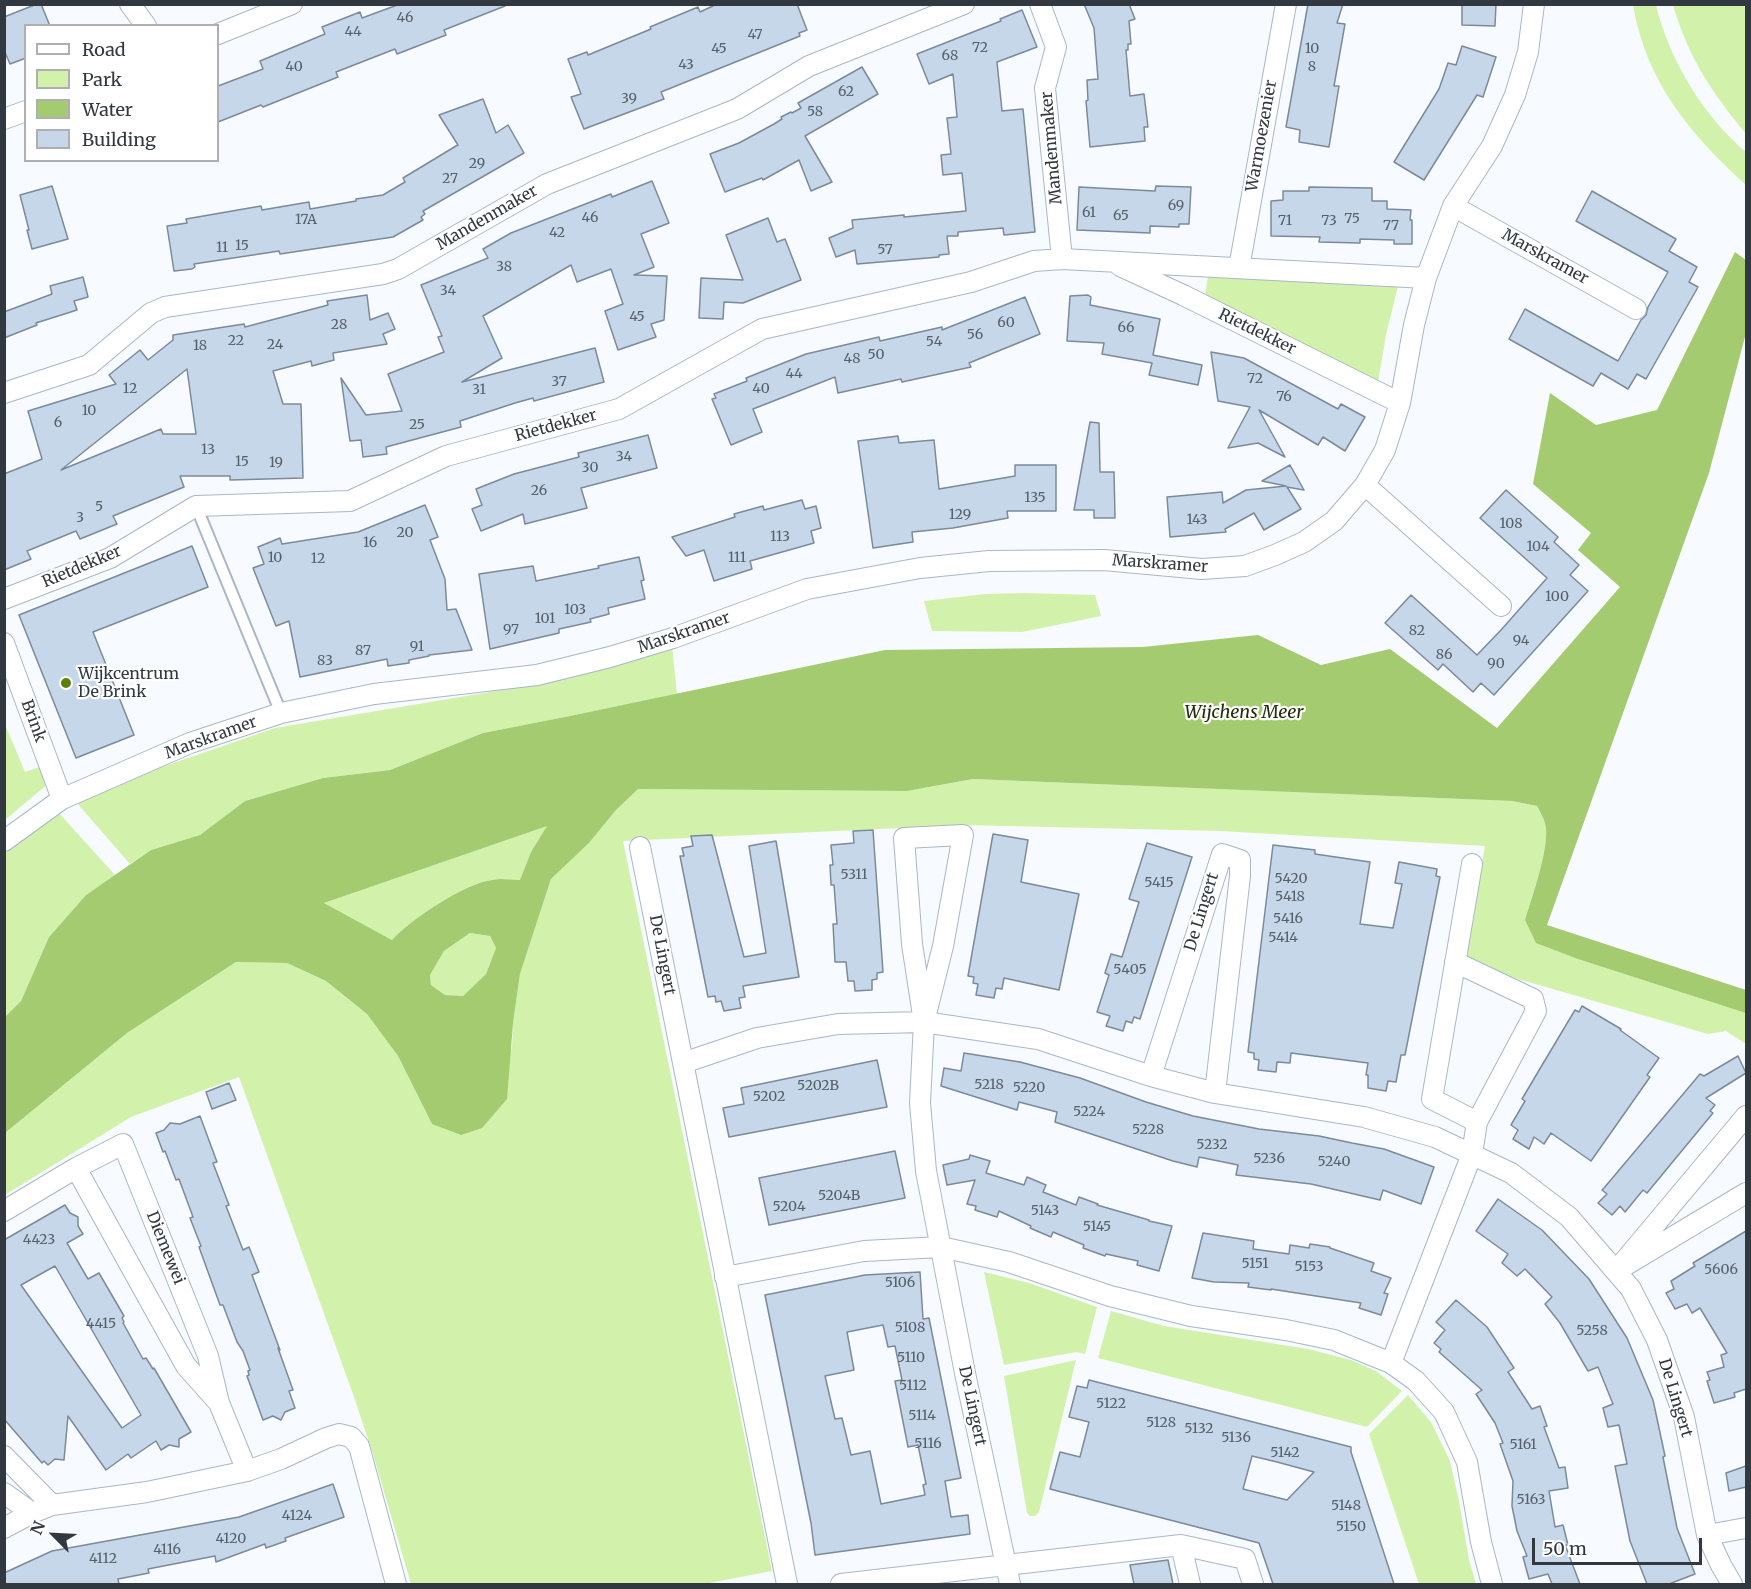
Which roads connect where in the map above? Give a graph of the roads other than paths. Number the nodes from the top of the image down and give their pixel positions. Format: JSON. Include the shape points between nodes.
{"nodes":[{"id":1,"x":130,"y":4,"type":"edge"},
{"id":2,"x":292,"y":4,"type":"edge"},
{"id":3,"x":964,"y":4,"type":"edge"},
{"id":4,"x":1040,"y":4,"type":"edge"},
{"id":5,"x":1286,"y":4,"type":"edge"},
{"id":6,"x":1534,"y":4,"type":"edge"},
{"id":7,"x":145,"y":24,"type":"edge"},
{"id":8,"x":219,"y":34,"type":"edge"},
{"id":9,"x":24,"y":112,"type":"edge"},
{"id":10,"x":4,"y":119,"type":"edge"},
{"id":11,"x":1453,"y":206,"type":"junction"},
{"id":12,"x":1062,"y":259,"type":"junction"},
{"id":13,"x":1112,"y":262,"type":"junction"},
{"id":14,"x":1189,"y":265,"type":"junction"},
{"id":15,"x":1239,"y":268,"type":"junction"},
{"id":16,"x":1426,"y":278,"type":"junction"},
{"id":17,"x":1183,"y":295,"type":"junction"},
{"id":18,"x":1636,"y":309,"type":"dead end"},
{"id":19,"x":4,"y":393,"type":"edge"},
{"id":20,"x":1400,"y":403,"type":"junction"},
{"id":21,"x":1365,"y":485,"type":"junction"},
{"id":22,"x":196,"y":506,"type":"junction"},
{"id":23,"x":4,"y":599,"type":"edge"},
{"id":24,"x":1501,"y":606,"type":"dead end"},
{"id":25,"x":4,"y":644,"type":"edge"},
{"id":26,"x":281,"y":713,"type":"junction"},
{"id":27,"x":62,"y":799,"type":"junction"},
{"id":28,"x":4,"y":841,"type":"edge"},
{"id":29,"x":640,"y":847,"type":"dead end"},
{"id":30,"x":1472,"y":864,"type":"dead end"},
{"id":31,"x":1455,"y":962,"type":"junction"},
{"id":32,"x":924,"y":1022,"type":"junction"},
{"id":33,"x":683,"y":1063,"type":"junction"},
{"id":34,"x":1151,"y":1076,"type":"junction"},
{"id":35,"x":1215,"y":1093,"type":"junction"},
{"id":36,"x":1746,"y":1116,"type":"edge"},
{"id":37,"x":1477,"y":1122,"type":"junction"},
{"id":38,"x":1472,"y":1154,"type":"junction"},
{"id":39,"x":76,"y":1168,"type":"junction"},
{"id":40,"x":1746,"y":1193,"type":"edge"},
{"id":41,"x":4,"y":1211,"type":"edge"},
{"id":42,"x":942,"y":1246,"type":"junction"},
{"id":43,"x":1616,"y":1271,"type":"junction"},
{"id":44,"x":725,"y":1277,"type":"junction"},
{"id":45,"x":1391,"y":1363,"type":"junction"},
{"id":46,"x":219,"y":1403,"type":"junction"},
{"id":47,"x":4,"y":1456,"type":"edge"},
{"id":48,"x":247,"y":1471,"type":"junction"},
{"id":49,"x":4,"y":1493,"type":"edge"},
{"id":50,"x":52,"y":1505,"type":"junction"},
{"id":51,"x":32,"y":1513,"type":"junction"},
{"id":52,"x":4,"y":1528,"type":"edge"},
{"id":53,"x":1746,"y":1528,"type":"edge"},
{"id":54,"x":1707,"y":1535,"type":"junction"},
{"id":55,"x":1180,"y":1545,"type":"junction"},
{"id":56,"x":1006,"y":1564,"type":"junction"},
{"id":57,"x":396,"y":1584,"type":"edge"},
{"id":58,"x":787,"y":1584,"type":"edge"},
{"id":59,"x":842,"y":1584,"type":"edge"},
{"id":60,"x":1010,"y":1584,"type":"edge"},
{"id":61,"x":1190,"y":1584,"type":"edge"},
{"id":62,"x":1252,"y":1584,"type":"edge"},
{"id":63,"x":1492,"y":1584,"type":"edge"},
{"id":64,"x":1732,"y":1584,"type":"edge"}],
"edges":[{"from":1,"to":7,"type":"street"},
{"from":2,"to":8,"type":"street"},
{"from":3,"to":19,"type":"street","name":"Mandenmaker","via":[[809,66],[737,110],[547,184],[398,269],[165,307],[151,313],[89,365]]},
{"from":4,"to":12,"type":"street","name":"Mandenmaker","via":[[1056,47],[1045,88]]},
{"from":5,"to":15,"type":"street","name":"Warmoezenier"},
{"from":6,"to":11,"type":"street","name":"Marskramer","via":[[1528,52],[1515,96],[1492,146]]},
{"from":9,"to":10,"type":"street"},
{"from":11,"to":16,"type":"street","name":"Marskramer"},
{"from":11,"to":18,"type":"street","name":"Marskramer"},
{"from":12,"to":13,"type":"street","name":"Rietdekker"},
{"from":12,"to":22,"type":"street","name":"Rietdekker","via":[[1034,261],[971,282],[762,329],[619,409],[446,456],[350,501]]},
{"from":13,"to":14,"type":"street","name":"Rietdekker"},
{"from":13,"to":17,"type":"street","name":"Rietdekker"},
{"from":14,"to":15,"type":"street","name":"Rietdekker"},
{"from":14,"to":17,"type":"street"},
{"from":15,"to":16,"type":"street","name":"Rietdekker"},
{"from":16,"to":20,"type":"street","name":"Marskramer"},
{"from":17,"to":20,"type":"street","name":"Rietdekker"},
{"from":20,"to":21,"type":"street","name":"Marskramer","via":[[1384,450]]},
{"from":21,"to":24,"type":"street"},
{"from":21,"to":26,"type":"street","name":"Marskramer","via":[[1334,521],[1304,542],[1245,566],[1202,569],[1104,560],[989,561],[920,568],[807,589],[673,638],[537,675],[374,694]]},
{"from":22,"to":23,"type":"street","name":"Rietdekker","via":[[110,558]]},
{"from":22,"to":26,"type":"lane"},
{"from":25,"to":27,"type":"street","name":"Brink"},
{"from":26,"to":27,"type":"street","name":"Marskramer","via":[[189,743]]},
{"from":27,"to":28,"type":"street","name":"Marskramer"},
{"from":29,"to":33,"type":"street","name":"De Lingert"},
{"from":30,"to":31,"type":"street"},
{"from":31,"to":37,"type":"street","via":[[1432,1099]]},
{"from":31,"to":37,"type":"street","via":[[1533,999],[1536,1011]]},
{"from":32,"to":32,"type":"street","name":"De Lingert","via":[[943,945],[963,835],[903,838],[912,944]]},
{"from":32,"to":33,"type":"street","name":"De Lingert","via":[[838,1024],[757,1038]]},
{"from":32,"to":34,"type":"street","name":"De Lingert","via":[[1038,1039]]},
{"from":32,"to":42,"type":"street","name":"De Lingert","via":[[920,1103],[926,1171]]},
{"from":33,"to":44,"type":"street","name":"De Lingert"},
{"from":34,"to":35,"type":"street","name":"De Lingert"},
{"from":34,"to":35,"type":"street","name":"De Lingert","via":[[1221,854],[1240,860],[1240,876]]},
{"from":35,"to":38,"type":"street","name":"De Lingert","via":[[1364,1117],[1435,1137]]},
{"from":36,"to":43,"type":"street"},
{"from":37,"to":38,"type":"street"},
{"from":38,"to":43,"type":"street","name":"De Lingert","via":[[1511,1173],[1569,1217]]},
{"from":38,"to":45,"type":"street"},
{"from":39,"to":41,"type":"street","name":"Diemewei"},
{"from":39,"to":46,"type":"street","name":"Diemewei","via":[[186,1366]]},
{"from":39,"to":46,"type":"street","name":"Diemewei","via":[[123,1144],[208,1356]]},
{"from":40,"to":43,"type":"street"},
{"from":42,"to":44,"type":"street","via":[[864,1251]]},
{"from":42,"to":45,"type":"street","via":[[1191,1316],[1334,1340]]},
{"from":42,"to":56,"type":"street","name":"De Lingert"},
{"from":43,"to":54,"type":"street","name":"De Lingert","via":[[1657,1340],[1684,1417]]},
{"from":44,"to":58,"type":"street","name":"De Lingert"},
{"from":45,"to":63,"type":"street","via":[[1416,1381],[1444,1412],[1467,1462]]},
{"from":46,"to":48,"type":"street","name":"Diemewei"},
{"from":47,"to":50,"type":"street"},
{"from":48,"to":50,"type":"street","via":[[147,1492]]},
{"from":48,"to":57,"type":"street","via":[[326,1438],[339,1434],[351,1437],[358,1446]]},
{"from":49,"to":51,"type":"street"},
{"from":50,"to":51,"type":"street"},
{"from":51,"to":52,"type":"street"},
{"from":53,"to":54,"type":"street"},
{"from":54,"to":64,"type":"street","name":"De Lingert"},
{"from":55,"to":56,"type":"street"},
{"from":55,"to":61,"type":"street"},
{"from":55,"to":62,"type":"street","via":[[1245,1559]]},
{"from":56,"to":59,"type":"street"},
{"from":56,"to":60,"type":"street","name":"De Lingert"}]}
